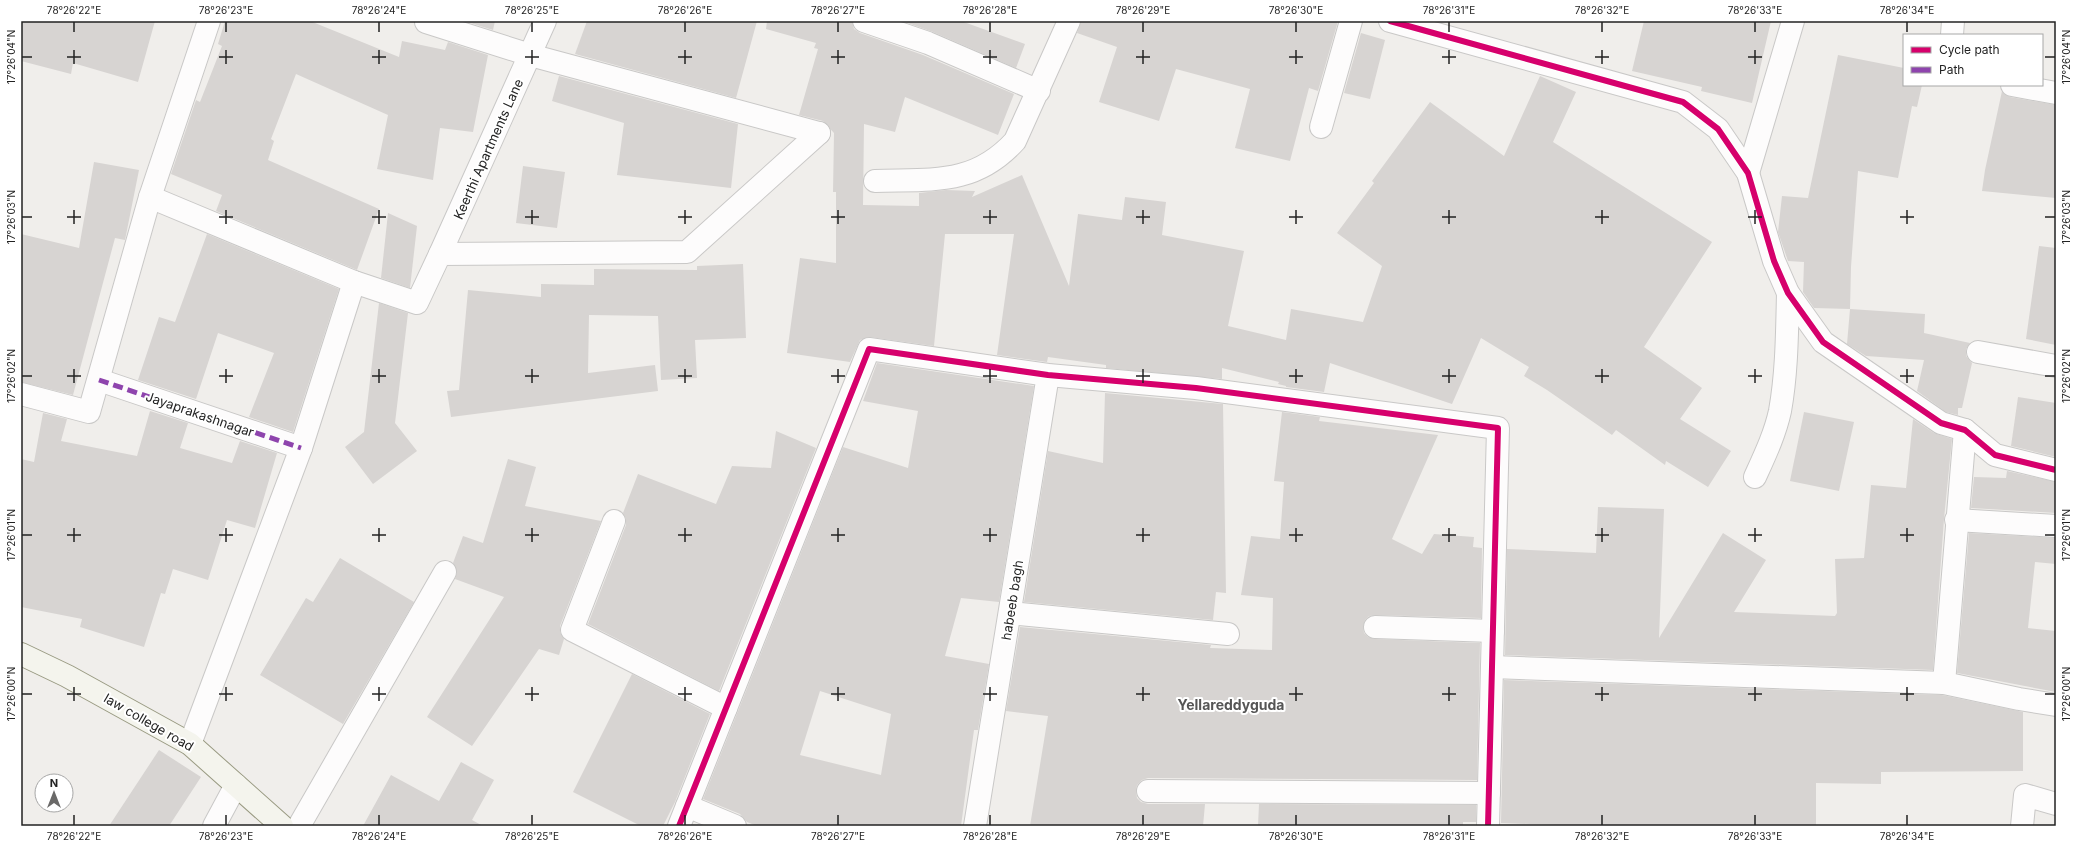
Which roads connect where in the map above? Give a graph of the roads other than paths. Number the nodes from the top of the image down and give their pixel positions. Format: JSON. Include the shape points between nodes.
{"nodes":[{"id":1,"x":209,"y":21,"type":"edge"},
{"id":2,"x":544,"y":21,"type":"edge"},
{"id":3,"x":864,"y":21,"type":"edge"},
{"id":4,"x":1069,"y":21,"type":"edge"},
{"id":5,"x":1351,"y":21,"type":"edge"},
{"id":6,"x":1390,"y":21,"type":"edge"},
{"id":7,"x":1793,"y":21,"type":"edge"},
{"id":8,"x":1953,"y":21,"type":"edge"},
{"id":9,"x":426,"y":22,"type":"dead end"},
{"id":10,"x":1952,"y":34,"type":"edge"},
{"id":11,"x":530,"y":55,"type":"junction"},
{"id":12,"x":2018,"y":86,"type":"edge"},
{"id":13,"x":1039,"y":91,"type":"junction"},
{"id":14,"x":2056,"y":93,"type":"edge"},
{"id":15,"x":1321,"y":127,"type":"dead end"},
{"id":16,"x":1748,"y":173,"type":"junction"},
{"id":17,"x":875,"y":181,"type":"dead end"},
{"id":18,"x":150,"y":197,"type":"junction"},
{"id":19,"x":440,"y":254,"type":"junction"},
{"id":20,"x":354,"y":282,"type":"junction"},
{"id":21,"x":1788,"y":292,"type":"junction"},
{"id":22,"x":1978,"y":352,"type":"dead end"},
{"id":23,"x":2056,"y":366,"type":"edge"},
{"id":24,"x":1048,"y":374,"type":"junction"},
{"id":25,"x":99,"y":380,"type":"junction"},
{"id":26,"x":21,"y":394,"type":"edge"},
{"id":27,"x":1965,"y":430,"type":"junction"},
{"id":28,"x":301,"y":448,"type":"junction"},
{"id":29,"x":2056,"y":470,"type":"edge"},
{"id":30,"x":1755,"y":476,"type":"dead end"},
{"id":31,"x":1956,"y":520,"type":"junction"},
{"id":32,"x":614,"y":521,"type":"dead end"},
{"id":33,"x":2056,"y":526,"type":"edge"},
{"id":34,"x":445,"y":572,"type":"dead end"},
{"id":35,"x":1010,"y":613,"type":"junction"},
{"id":36,"x":1375,"y":627,"type":"dead end"},
{"id":37,"x":1493,"y":631,"type":"junction"},
{"id":38,"x":1228,"y":634,"type":"dead end"},
{"id":39,"x":21,"y":654,"type":"edge"},
{"id":40,"x":1492,"y":667,"type":"junction"},
{"id":41,"x":1944,"y":683,"type":"junction"},
{"id":42,"x":2056,"y":705,"type":"edge"},
{"id":43,"x":726,"y":708,"type":"junction"},
{"id":44,"x":190,"y":744,"type":"junction"},
{"id":45,"x":236,"y":786,"type":"junction"},
{"id":46,"x":1148,"y":791,"type":"dead end"},
{"id":47,"x":1489,"y":793,"type":"junction"},
{"id":48,"x":2056,"y":804,"type":"edge"},
{"id":49,"x":687,"y":806,"type":"junction"},
{"id":50,"x":214,"y":826,"type":"edge"},
{"id":51,"x":282,"y":826,"type":"edge"},
{"id":52,"x":299,"y":826,"type":"edge"},
{"id":53,"x":679,"y":826,"type":"edge"},
{"id":54,"x":735,"y":826,"type":"edge"},
{"id":55,"x":975,"y":826,"type":"edge"},
{"id":56,"x":1488,"y":826,"type":"edge"},
{"id":57,"x":2022,"y":826,"type":"edge"}],
"edges":[{"from":1,"to":18,"type":"street"},
{"from":2,"to":11,"type":"street","name":"Keerthi Apartments Lane"},
{"from":3,"to":13,"type":"street","via":[[928,43]]},
{"from":4,"to":13,"type":"street"},
{"from":5,"to":15,"type":"street"},
{"from":6,"to":16,"type":"street","via":[[1683,102],[1718,129]]},
{"from":7,"to":16,"type":"street"},
{"from":8,"to":10,"type":"street"},
{"from":9,"to":11,"type":"street"},
{"from":11,"to":19,"type":"street","name":"Keerthi Apartments Lane"},
{"from":11,"to":19,"type":"street","via":[[819,133],[687,252]]},
{"from":12,"to":14,"type":"street"},
{"from":13,"to":17,"type":"street","via":[[1015,141],[1002,156],[982,168],[954,178]]},
{"from":16,"to":21,"type":"street","via":[[1774,261]]},
{"from":18,"to":20,"type":"street"},
{"from":18,"to":25,"type":"street"},
{"from":19,"to":20,"type":"street","name":"Keerthi Apartments Lane","via":[[417,303]]},
{"from":20,"to":28,"type":"street"},
{"from":21,"to":27,"type":"street","via":[[1823,342],[1941,423]]},
{"from":21,"to":30,"type":"street","via":[[1787,345],[1779,412],[1770,446]]},
{"from":22,"to":23,"type":"street"},
{"from":24,"to":35,"type":"street","name":"habeeb bagh"},
{"from":24,"to":37,"type":"street","via":[[1196,388],[1498,428]]},
{"from":24,"to":43,"type":"street","via":[[869,349]]},
{"from":25,"to":26,"type":"street","via":[[89,412]]},
{"from":25,"to":28,"type":"street","name":"Jayaprakashnagar"},
{"from":27,"to":29,"type":"street","via":[[1994,455]]},
{"from":27,"to":31,"type":"street"},
{"from":28,"to":44,"type":"street"},
{"from":31,"to":33,"type":"street"},
{"from":31,"to":41,"type":"street"},
{"from":32,"to":43,"type":"street","via":[[572,630]]},
{"from":34,"to":52,"type":"street"},
{"from":35,"to":38,"type":"street"},
{"from":35,"to":55,"type":"street","name":"habeeb bagh"},
{"from":36,"to":37,"type":"street"},
{"from":37,"to":40,"type":"street"},
{"from":39,"to":44,"type":"street","name":"law college road","via":[[67,676]]},
{"from":40,"to":41,"type":"street"},
{"from":40,"to":47,"type":"street"},
{"from":41,"to":42,"type":"street","via":[[2019,700]]},
{"from":43,"to":49,"type":"street"},
{"from":44,"to":45,"type":"street","name":"law college road"},
{"from":45,"to":50,"type":"street"},
{"from":45,"to":51,"type":"street","name":"law college road"},
{"from":46,"to":47,"type":"street"},
{"from":47,"to":56,"type":"street"},
{"from":48,"to":57,"type":"street","via":[[2025,795]]},
{"from":49,"to":53,"type":"street"},
{"from":49,"to":54,"type":"street"}]}
